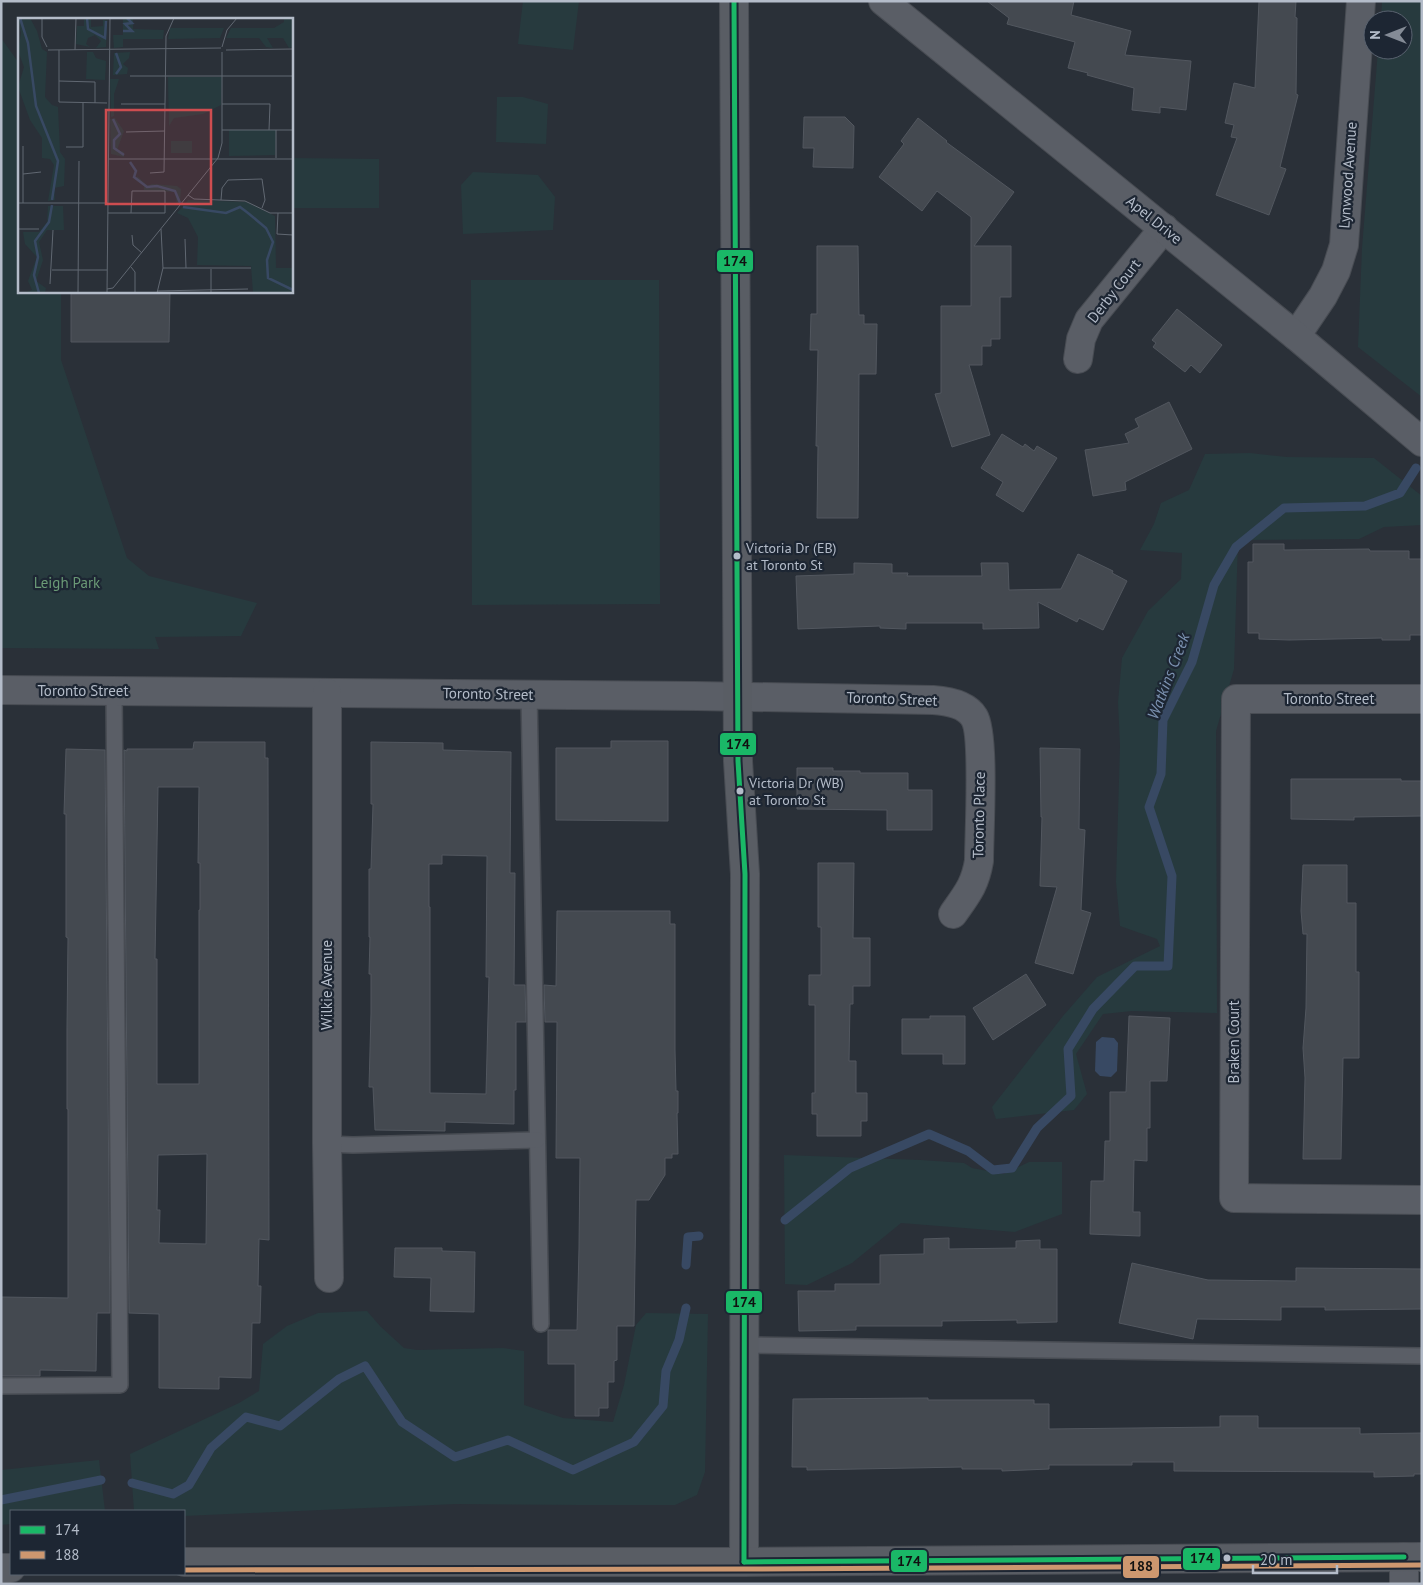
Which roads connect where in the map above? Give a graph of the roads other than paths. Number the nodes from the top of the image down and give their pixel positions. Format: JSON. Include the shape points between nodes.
{"nodes":[{"id":1,"x":734,"y":1,"type":"edge"},
{"id":2,"x":883,"y":1,"type":"edge"},
{"id":3,"x":1361,"y":1,"type":"edge"},
{"id":4,"x":1164,"y":228,"type":"junction"},
{"id":5,"x":1296,"y":336,"type":"junction"},
{"id":6,"x":1078,"y":359,"type":"dead end"},
{"id":7,"x":1422,"y":442,"type":"edge"},
{"id":8,"x":1,"y":690,"type":"edge"},
{"id":9,"x":114,"y":691,"type":"junction"},
{"id":10,"x":327,"y":692,"type":"junction"},
{"id":11,"x":529,"y":694,"type":"junction"},
{"id":12,"x":738,"y":696,"type":"junction"},
{"id":13,"x":1236,"y":699,"type":"joint"},
{"id":14,"x":1422,"y":699,"type":"edge"},
{"id":15,"x":971,"y":712,"type":"joint"},
{"id":16,"x":953,"y":914,"type":"dead end"},
{"id":17,"x":537,"y":1140,"type":"junction"},
{"id":18,"x":327,"y":1144,"type":"junction"},
{"id":19,"x":1422,"y":1200,"type":"edge"},
{"id":20,"x":329,"y":1278,"type":"dead end"},
{"id":21,"x":540,"y":1324,"type":"dead end"},
{"id":22,"x":744,"y":1344,"type":"junction"},
{"id":23,"x":1422,"y":1356,"type":"edge"},
{"id":24,"x":1,"y":1386,"type":"edge"},
{"id":25,"x":1413,"y":1557,"type":"edge"},
{"id":26,"x":185,"y":1562,"type":"edge"},
{"id":27,"x":744,"y":1562,"type":"junction"},
{"id":28,"x":1404,"y":1584,"type":"edge"}],
"edges":[{"from":1,"to":12,"type":"main road"},
{"from":2,"to":4,"type":"street","name":"Apel Drive"},
{"from":3,"to":5,"type":"street","name":"Lynwood Avenue","via":[[1344,245],[1336,271],[1323,296]]},
{"from":4,"to":5,"type":"street","name":"Apel Drive"},
{"from":4,"to":6,"type":"street","name":"Derby Court","via":[[1089,320],[1081,339]]},
{"from":5,"to":7,"type":"street","name":"Apel Drive"},
{"from":8,"to":9,"type":"street","name":"Toronto Street"},
{"from":9,"to":10,"type":"street","name":"Toronto Street"},
{"from":9,"to":24,"type":"lane","via":[[120,1385]]},
{"from":10,"to":11,"type":"street","name":"Toronto Street"},
{"from":10,"to":18,"type":"street","name":"Wilkie Avenue"},
{"from":11,"to":12,"type":"street","name":"Toronto Street"},
{"from":11,"to":17,"type":"lane"},
{"from":12,"to":15,"type":"street","name":"Toronto Street","via":[[934,700],[951,702]]},
{"from":12,"to":22,"type":"main road","via":[[738,761],[745,874]]},
{"from":13,"to":14,"type":"street","name":"Toronto Street"},
{"from":13,"to":19,"type":"street","name":"Braken Court","via":[[1234,1198]]},
{"from":15,"to":16,"type":"street","name":"Toronto Place","via":[[978,724],[980,752],[979,861],[970,890]]},
{"from":17,"to":18,"type":"lane"},
{"from":17,"to":21,"type":"lane"},
{"from":18,"to":20,"type":"street","name":"Wilkie Avenue"},
{"from":22,"to":23,"type":"lane"},
{"from":22,"to":27,"type":"main road"},
{"from":25,"to":27,"type":"main road"},
{"from":25,"to":28,"type":"street"},
{"from":26,"to":27,"type":"main road"}]}
